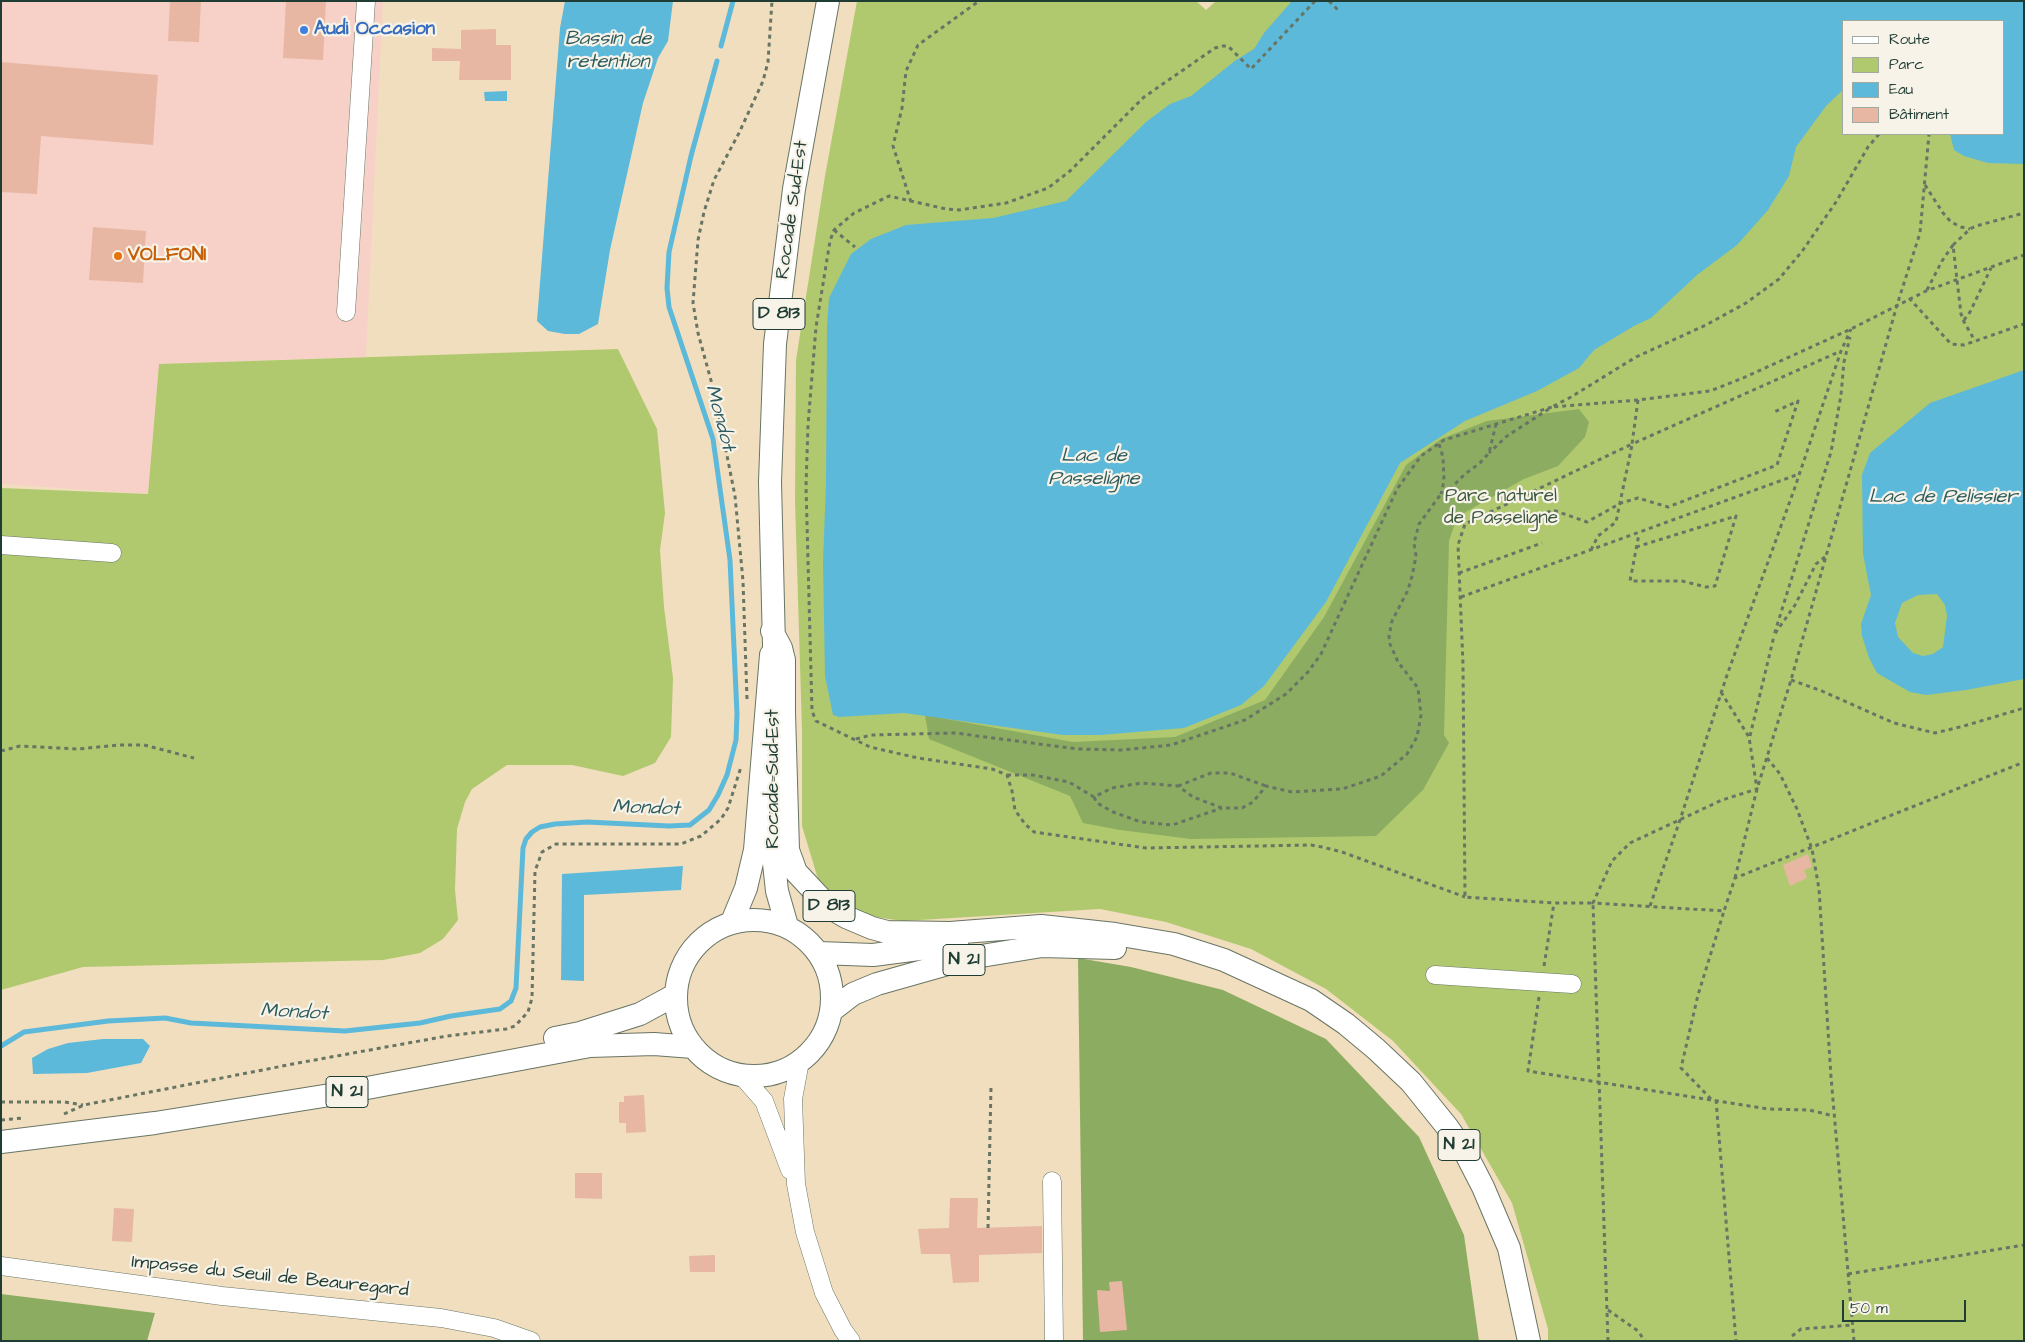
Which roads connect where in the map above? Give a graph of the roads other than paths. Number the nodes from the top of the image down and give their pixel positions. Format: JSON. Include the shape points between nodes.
{"nodes":[{"id":1,"x":366,"y":1,"type":"edge"},
{"id":2,"x":828,"y":1,"type":"edge"},
{"id":3,"x":346,"y":312,"type":"dead end"},
{"id":4,"x":1,"y":545,"type":"edge"},
{"id":5,"x":112,"y":553,"type":"dead end"},
{"id":6,"x":772,"y":631,"type":"junction"},
{"id":7,"x":732,"y":922,"type":"junction"},
{"id":8,"x":786,"y":926,"type":"junction"},
{"id":9,"x":1115,"y":934,"type":"junction"},
{"id":10,"x":819,"y":953,"type":"junction"},
{"id":11,"x":1435,"y":976,"type":"dead end"},
{"id":12,"x":1572,"y":984,"type":"dead end"},
{"id":13,"x":676,"y":995,"type":"junction"},
{"id":14,"x":831,"y":1011,"type":"junction"},
{"id":15,"x":692,"y":1047,"type":"junction"},
{"id":16,"x":800,"y":1061,"type":"junction"},
{"id":17,"x":742,"y":1076,"type":"junction"},
{"id":18,"x":1,"y":1131,"type":"edge"},
{"id":19,"x":1,"y":1142,"type":"edge"},
{"id":20,"x":1052,"y":1181,"type":"dead end"},
{"id":21,"x":796,"y":1184,"type":"junction"},
{"id":22,"x":1,"y":1266,"type":"edge"},
{"id":23,"x":531,"y":1341,"type":"edge"},
{"id":24,"x":852,"y":1341,"type":"edge"},
{"id":25,"x":1054,"y":1341,"type":"edge"},
{"id":26,"x":1519,"y":1341,"type":"edge"},
{"id":27,"x":1529,"y":1341,"type":"edge"}],
"edges":[{"from":1,"to":3,"type":"street"},
{"from":2,"to":6,"type":"main road","name":"Rocade Sud-Est","number":"D 813","via":[[794,189],[775,344],[770,482]]},
{"from":4,"to":5,"type":"street"},
{"from":6,"to":7,"type":"main road","name":"Rocade Sud-Est","number":"D 813","via":[[755,850],[746,888]]},
{"from":6,"to":8,"type":"main road","name":"Rocade Sud-Est","number":"D 813","via":[[775,654],[773,854],[777,892]]},
{"from":6,"to":9,"type":"main road","number":"D 813","via":[[784,660],[788,850],[796,872],[834,910],[886,932],[1041,926]]},
{"from":7,"to":8,"type":"main road","via":[[760,919]]},
{"from":7,"to":13,"type":"main road","via":[[710,933],[692,950],[680,971]]},
{"from":8,"to":10,"type":"main road","via":[[805,938]]},
{"from":9,"to":10,"type":"main road","number":"N 21","via":[[1039,935],[873,955]]},
{"from":9,"to":27,"type":"main road","number":"N 21","via":[[1174,944],[1224,960],[1279,984],[1346,1024],[1411,1082],[1448,1128],[1484,1187],[1509,1248]]},
{"from":10,"to":14,"type":"main road","via":[[828,971]]},
{"from":11,"to":12,"type":"street"},
{"from":13,"to":15,"type":"main road","via":[[677,1013]]},
{"from":13,"to":18,"type":"main road","number":"N 21","via":[[640,1014],[580,1033],[374,1077]]},
{"from":14,"to":16,"type":"main road","via":[[815,1047]]},
{"from":14,"to":26,"type":"main road","number":"N 21","via":[[853,994],[877,984],[969,958],[1042,946],[1106,947],[1160,955],[1204,967],[1275,994],[1333,1026],[1359,1046],[1394,1078],[1455,1153],[1486,1211],[1497,1240]]},
{"from":15,"to":17,"type":"main road","via":[[707,1061]]},
{"from":15,"to":19,"type":"main road","number":"N 21","via":[[654,1044],[590,1046],[330,1095],[155,1123]]},
{"from":16,"to":17,"type":"main road","via":[[782,1071],[763,1076]]},
{"from":16,"to":21,"type":"street","via":[[793,1099]]},
{"from":17,"to":21,"type":"street","via":[[764,1101]]},
{"from":20,"to":25,"type":"street"},
{"from":21,"to":24,"type":"street","via":[[805,1232],[824,1293]]},
{"from":22,"to":23,"type":"street","name":"Impasse du Seuil de Beauregard","via":[[222,1296],[440,1318],[494,1328]]}]}
